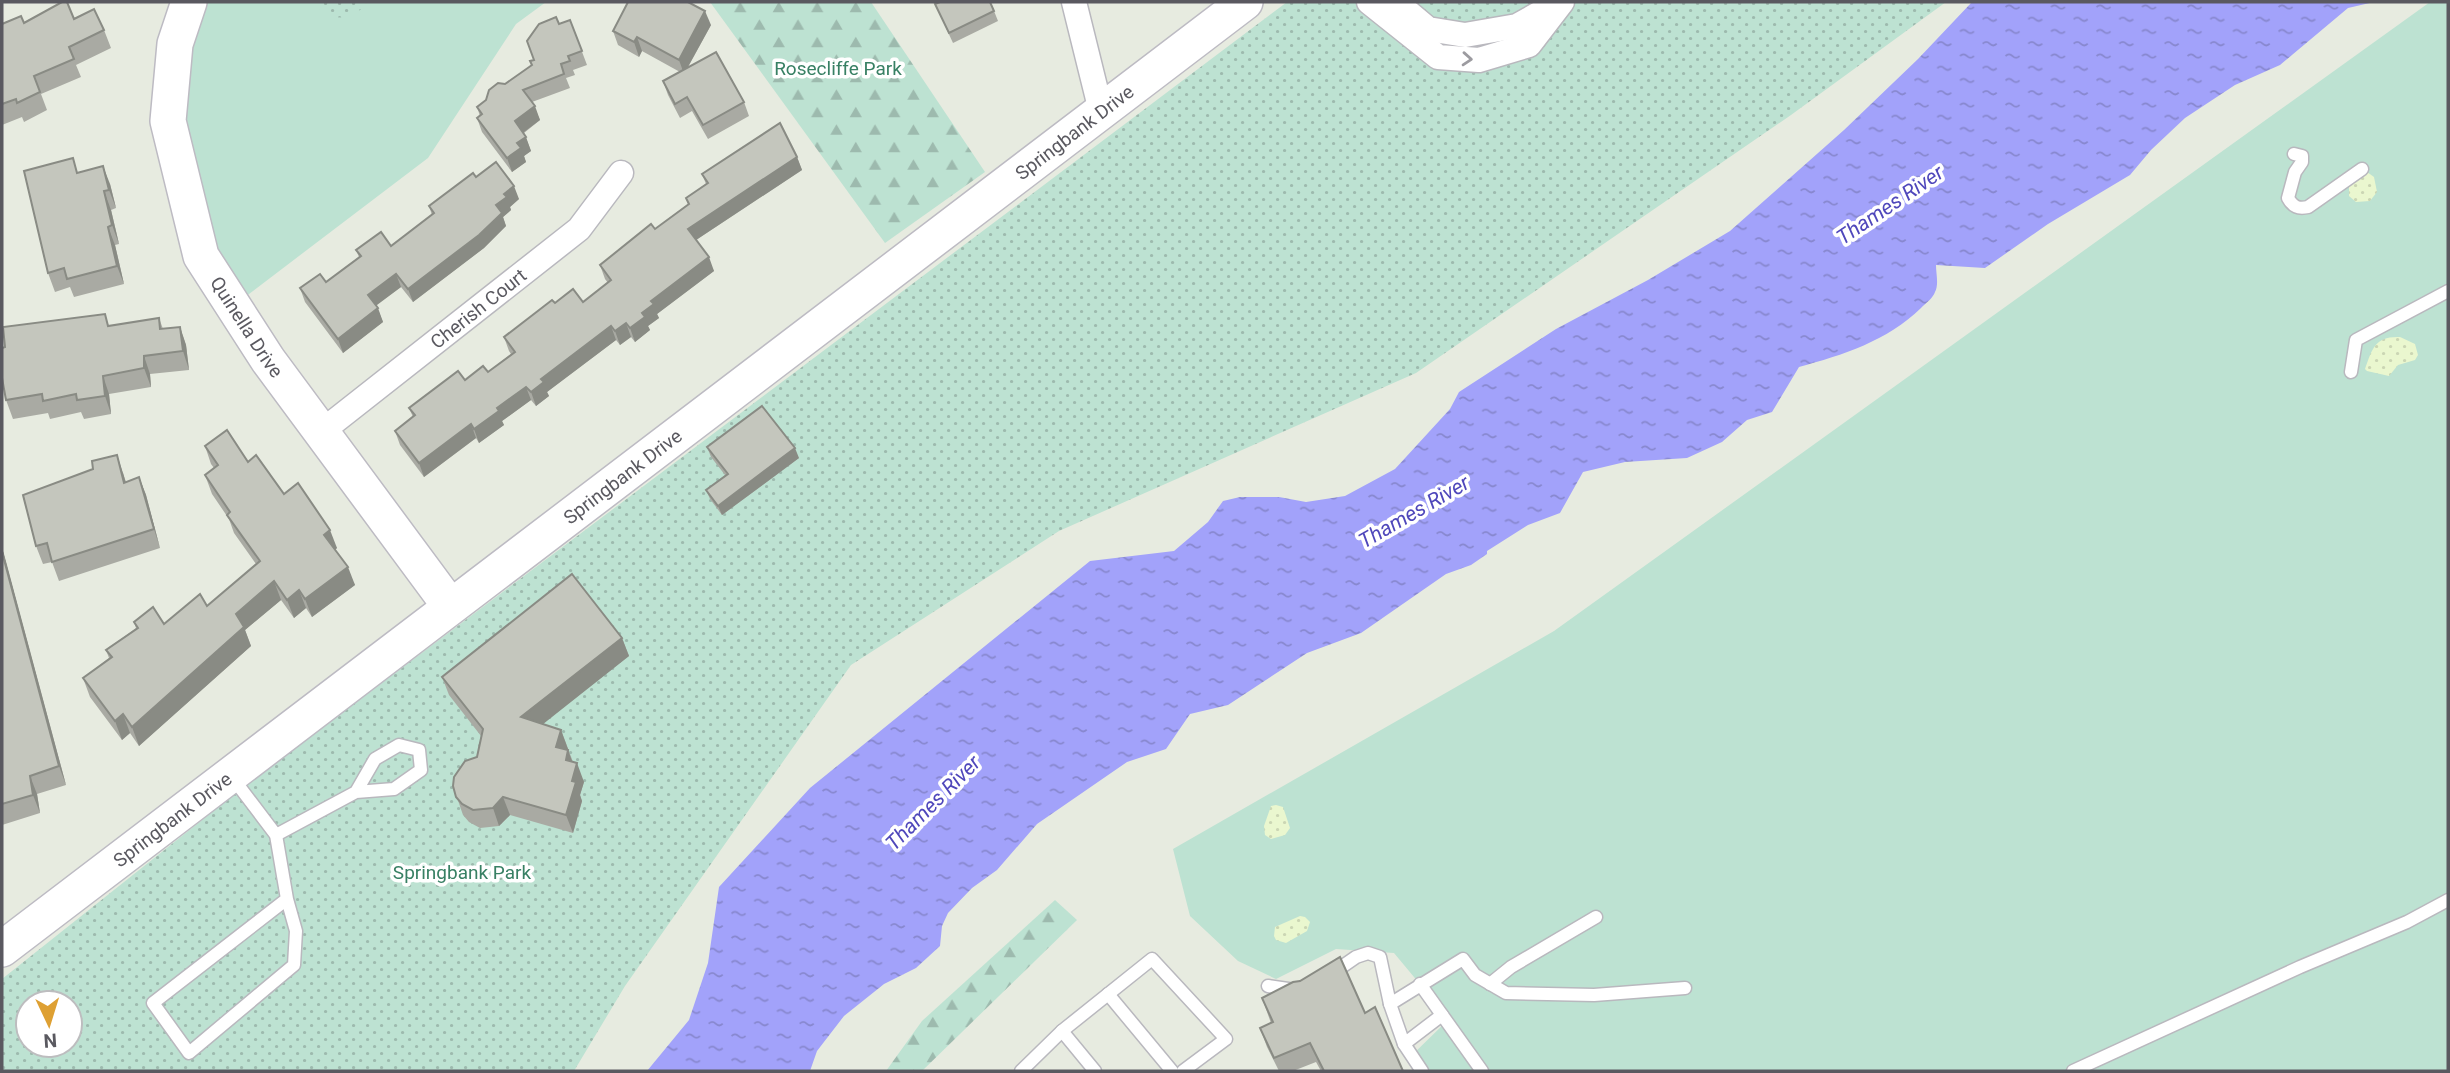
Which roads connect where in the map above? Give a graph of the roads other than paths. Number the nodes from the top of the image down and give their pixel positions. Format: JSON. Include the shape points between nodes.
{"nodes":[{"id":1,"x":189,"y":2,"type":"edge"},
{"id":2,"x":1074,"y":2,"type":"edge"},
{"id":3,"x":1245,"y":2,"type":"edge"},
{"id":4,"x":1368,"y":2,"type":"edge"},
{"id":5,"x":1400,"y":2,"type":"edge"},
{"id":6,"x":1561,"y":2,"type":"edge"},
{"id":7,"x":1101,"y":111,"type":"junction"},
{"id":8,"x":2294,"y":154,"type":"dead end"},
{"id":9,"x":2362,"y":169,"type":"dead end"},
{"id":10,"x":621,"y":173,"type":"dead end"},
{"id":11,"x":2448,"y":291,"type":"edge"},
{"id":12,"x":2351,"y":372,"type":"dead end"},
{"id":13,"x":321,"y":432,"type":"junction"},
{"id":14,"x":450,"y":606,"type":"junction"},
{"id":15,"x":230,"y":774,"type":"junction"},
{"id":16,"x":356,"y":792,"type":"junction"},
{"id":17,"x":276,"y":835,"type":"junction"},
{"id":18,"x":287,"y":899,"type":"junction"},
{"id":19,"x":2448,"y":900,"type":"edge"},
{"id":20,"x":1596,"y":917,"type":"dead end"},
{"id":21,"x":2,"y":949,"type":"edge"},
{"id":22,"x":1420,"y":984,"type":"junction"},
{"id":23,"x":1490,"y":984,"type":"junction"},
{"id":24,"x":1268,"y":986,"type":"dead end"},
{"id":25,"x":1685,"y":988,"type":"dead end"},
{"id":26,"x":1108,"y":994,"type":"junction"},
{"id":27,"x":1390,"y":1004,"type":"junction"},
{"id":28,"x":1442,"y":1015,"type":"junction"},
{"id":29,"x":1062,"y":1031,"type":"junction"},
{"id":30,"x":1404,"y":1044,"type":"junction"},
{"id":31,"x":1021,"y":1071,"type":"edge"},
{"id":32,"x":1095,"y":1071,"type":"edge"},
{"id":33,"x":1172,"y":1071,"type":"edge"},
{"id":34,"x":1183,"y":1071,"type":"edge"},
{"id":35,"x":1422,"y":1071,"type":"edge"},
{"id":36,"x":1482,"y":1071,"type":"edge"},
{"id":37,"x":2073,"y":1071,"type":"edge"}],
"edges":[{"from":1,"to":13,"type":"main road","name":"Quinella Drive","via":[[175,44],[168,121],[201,256]]},
{"from":2,"to":7,"type":"street"},
{"from":3,"to":7,"type":"main road","name":"Springbank Drive"},
{"from":4,"to":6,"type":"street","one_way":true,"via":[[1438,57],[1479,60],[1529,45]]},
{"from":5,"to":6,"type":"street","via":[[1428,29],[1465,35],[1517,26]]},
{"from":7,"to":14,"type":"main road","name":"Springbank Drive"},
{"from":8,"to":9,"type":"lane","via":[[2302,156],[2302,162],[2288,198],[2300,209]]},
{"from":10,"to":13,"type":"street","name":"Cherish Court","via":[[579,229]]},
{"from":11,"to":12,"type":"lane","via":[[2356,340]]},
{"from":13,"to":14,"type":"main road","name":"Quinella Drive"},
{"from":14,"to":15,"type":"main road","name":"Springbank Drive"},
{"from":15,"to":17,"type":"lane"},
{"from":15,"to":21,"type":"main road","name":"Springbank Drive"},
{"from":16,"to":16,"type":"lane","via":[[394,789],[421,770],[419,750],[399,745],[375,759]]},
{"from":16,"to":17,"type":"lane"},
{"from":17,"to":18,"type":"lane"},
{"from":18,"to":18,"type":"lane","via":[[153,1003],[189,1053],[294,965],[296,931]]},
{"from":19,"to":37,"type":"lane"},
{"from":20,"to":23,"type":"lane"},
{"from":22,"to":23,"type":"lane","via":[[1463,959],[1475,975]]},
{"from":22,"to":27,"type":"lane"},
{"from":22,"to":28,"type":"lane"},
{"from":23,"to":25,"type":"lane","via":[[1506,993],[1554,995]]},
{"from":24,"to":27,"type":"lane","via":[[1302,992],[1368,953],[1380,957]]},
{"from":26,"to":29,"type":"lane"},
{"from":26,"to":33,"type":"lane"},
{"from":26,"to":34,"type":"lane","via":[[1152,959],[1226,1039]]},
{"from":27,"to":30,"type":"lane"},
{"from":28,"to":30,"type":"lane"},
{"from":28,"to":36,"type":"lane"},
{"from":29,"to":31,"type":"lane"},
{"from":29,"to":32,"type":"lane"},
{"from":30,"to":35,"type":"lane"}]}
